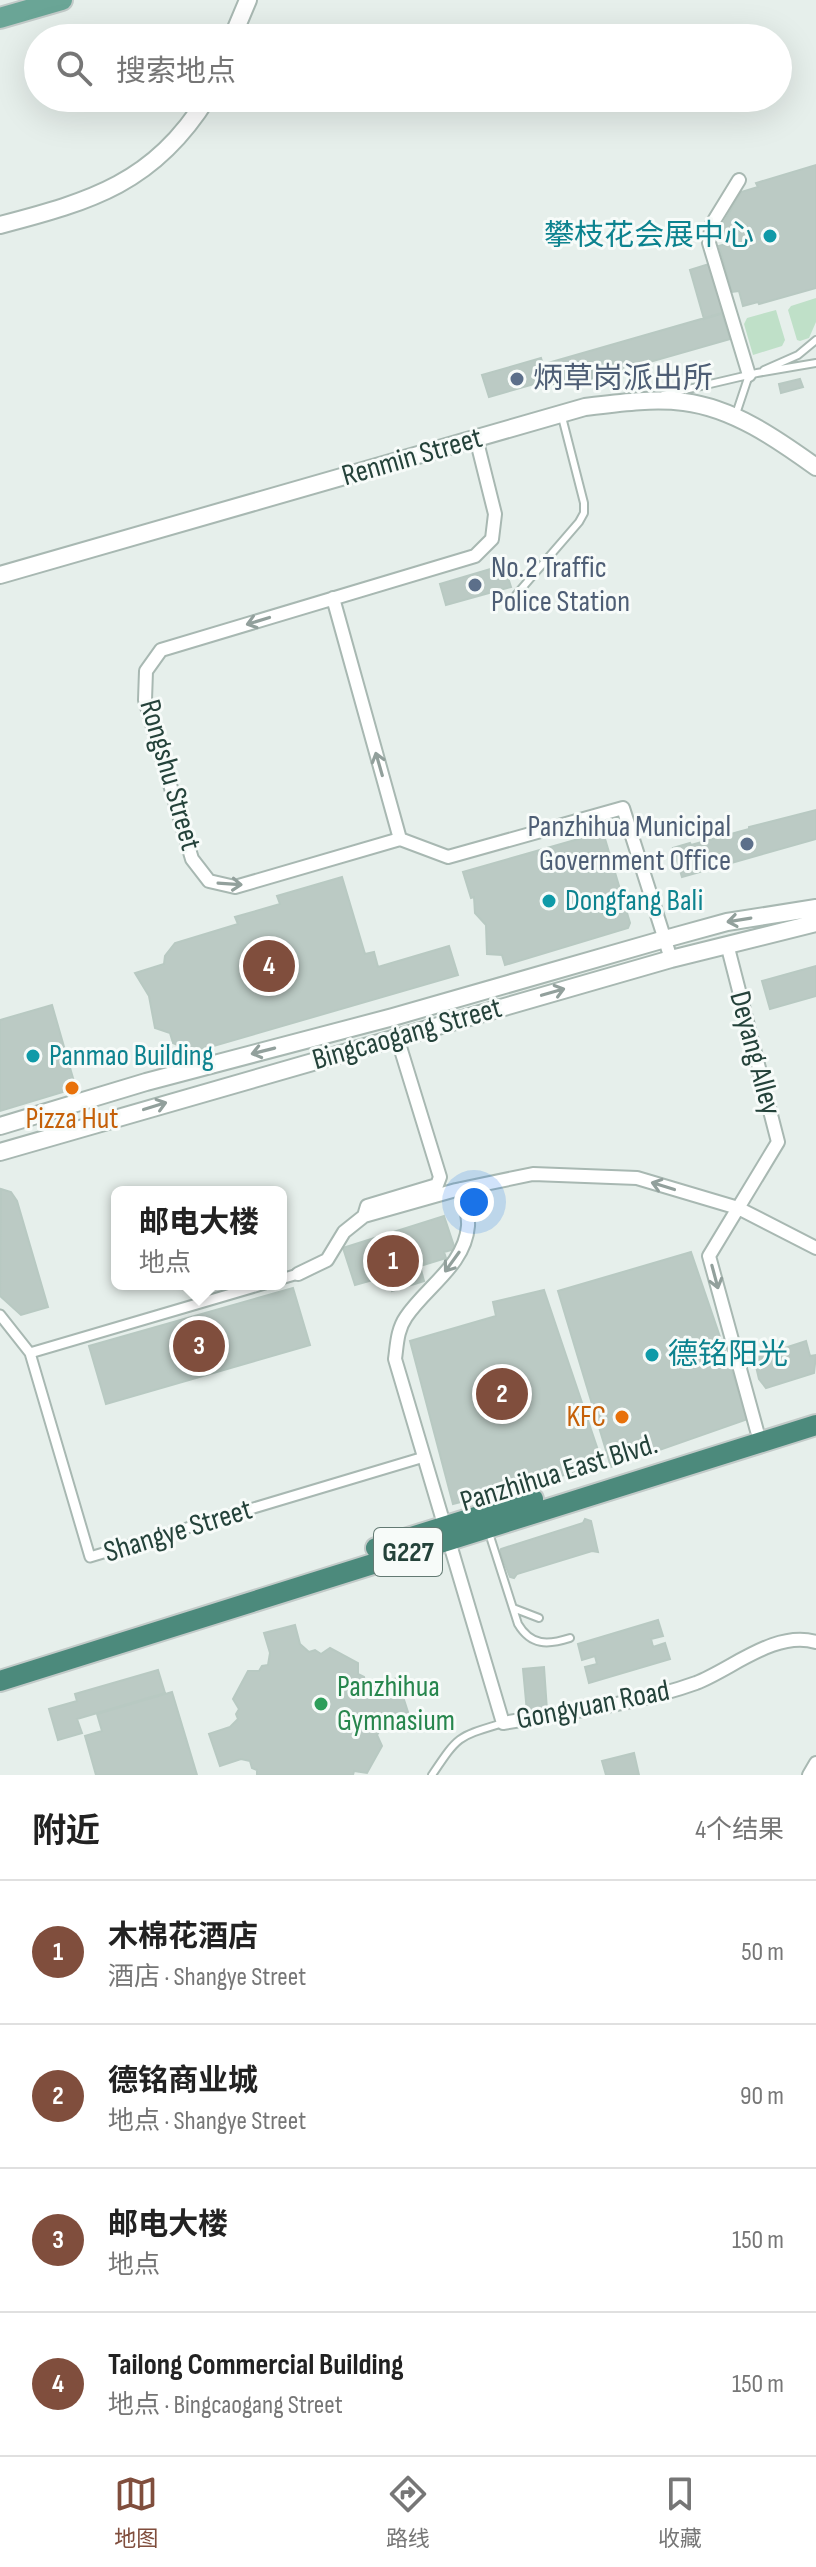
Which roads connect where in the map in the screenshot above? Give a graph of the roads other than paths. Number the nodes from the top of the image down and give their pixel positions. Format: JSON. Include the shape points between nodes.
{"nodes":[{"id":1,"x":62,"y":0,"type":"edge"},
{"id":2,"x":248,"y":0,"type":"edge"},
{"id":3,"x":0,"y":18,"type":"edge"},
{"id":4,"x":238,"y":24,"type":"edge"},
{"id":5,"x":197,"y":112,"type":"edge"},
{"id":6,"x":739,"y":180,"type":"dead end"},
{"id":7,"x":0,"y":225,"type":"edge"},
{"id":8,"x":816,"y":340,"type":"edge"},
{"id":9,"x":816,"y":363,"type":"edge"},
{"id":10,"x":753,"y":374,"type":"junction"},
{"id":11,"x":636,"y":401,"type":"junction"},
{"id":12,"x":562,"y":414,"type":"junction"},
{"id":13,"x":735,"y":417,"type":"junction"},
{"id":14,"x":476,"y":438,"type":"junction"},
{"id":15,"x":816,"y":467,"type":"edge"},
{"id":16,"x":0,"y":575,"type":"edge"},
{"id":17,"x":516,"y":595,"type":"dead end"},
{"id":18,"x":333,"y":598,"type":"junction"},
{"id":19,"x":400,"y":839,"type":"junction"},
{"id":20,"x":816,"y":908,"type":"edge"},
{"id":21,"x":816,"y":923,"type":"edge"},
{"id":22,"x":665,"y":939,"type":"junction"},
{"id":23,"x":727,"y":944,"type":"junction"},
{"id":24,"x":671,"y":959,"type":"junction"},
{"id":25,"x":397,"y":1037,"type":"junction"},
{"id":26,"x":0,"y":1126,"type":"edge"},
{"id":27,"x":0,"y":1152,"type":"edge"},
{"id":28,"x":461,"y":1189,"type":"junction"},
{"id":29,"x":738,"y":1208,"type":"junction"},
{"id":30,"x":364,"y":1216,"type":"junction"},
{"id":31,"x":816,"y":1248,"type":"edge"},
{"id":32,"x":298,"y":1274,"type":"joint"},
{"id":33,"x":287,"y":1277,"type":"edge"},
{"id":34,"x":245,"y":1290,"type":"edge"},
{"id":35,"x":0,"y":1315,"type":"edge"},
{"id":36,"x":30,"y":1353,"type":"junction"},
{"id":37,"x":816,"y":1413,"type":"edge"},
{"id":38,"x":816,"y":1425,"type":"edge"},
{"id":39,"x":757,"y":1431,"type":"junction"},
{"id":40,"x":424,"y":1457,"type":"junction"},
{"id":41,"x":486,"y":1521,"type":"junction"},
{"id":42,"x":447,"y":1532,"type":"junction"},
{"id":43,"x":513,"y":1608,"type":"junction"},
{"id":44,"x":539,"y":1618,"type":"dead end"},
{"id":45,"x":570,"y":1638,"type":"dead end"},
{"id":46,"x":816,"y":1642,"type":"edge"},
{"id":47,"x":0,"y":1668,"type":"edge"},
{"id":48,"x":0,"y":1681,"type":"edge"},
{"id":49,"x":503,"y":1723,"type":"junction"},
{"id":50,"x":816,"y":1763,"type":"edge"},
{"id":51,"x":432,"y":1775,"type":"edge"},
{"id":52,"x":809,"y":1775,"type":"edge"}],
"edges":[{"from":1,"to":3,"type":"main road"},
{"from":2,"to":4,"type":"street"},
{"from":5,"to":7,"type":"street","via":[[172,146],[126,182],[70,206]]},
{"from":6,"to":10,"type":"street","via":[[712,224],[709,243]]},
{"from":8,"to":10,"type":"lane","via":[[798,355]]},
{"from":9,"to":10,"type":"lane"},
{"from":10,"to":11,"type":"lane"},
{"from":10,"to":13,"type":"lane","via":[[740,394]]},
{"from":11,"to":12,"type":"street","name":"Renmin Street"},
{"from":11,"to":13,"type":"street","name":"Renmin Street","via":[[686,402]]},
{"from":12,"to":14,"type":"street","name":"Renmin Street"},
{"from":12,"to":17,"type":"lane","via":[[584,513]]},
{"from":13,"to":15,"type":"street","name":"Renmin Street"},
{"from":14,"to":16,"type":"street","name":"Renmin Street"},
{"from":14,"to":18,"type":"street","name":"Rongshu Street","via":[[495,514],[492,539],[475,556]]},
{"from":19,"to":18,"type":"street","one_way":true},
{"from":18,"to":19,"type":"street","name":"Rongshu Street","one_way":true,"via":[[161,650],[146,671],[145,700],[192,859],[209,881],[235,887]]},
{"from":19,"to":22,"type":"street","via":[[448,857],[623,808]]},
{"from":20,"to":22,"type":"street","name":"Bingcaogang Street","one_way":true,"via":[[727,922]]},
{"from":21,"to":23,"type":"street","name":"Bingcaogang Street"},
{"from":22,"to":24,"type":"street"},
{"from":22,"to":26,"type":"street","name":"Bingcaogang Street","one_way":true},
{"from":23,"to":24,"type":"street","name":"Bingcaogang Street"},
{"from":23,"to":29,"type":"street","name":"Deyang Alley","via":[[778,1142]]},
{"from":25,"to":24,"type":"street","name":"Bingcaogang Street","one_way":true},
{"from":27,"to":25,"type":"street","name":"Bingcaogang Street","one_way":true},
{"from":25,"to":30,"type":"street","via":[[440,1177],[437,1185],[367,1206]]},
{"from":29,"to":28,"type":"street","one_way":true,"via":[[626,1176],[533,1174]]},
{"from":28,"to":30,"type":"street"},
{"from":28,"to":40,"type":"street","one_way":true,"via":[[468,1223],[465,1242],[457,1259],[405,1319],[397,1338],[395,1359]]},
{"from":29,"to":31,"type":"street"},
{"from":29,"to":39,"type":"street","name":"Deyang Alley","one_way":true,"via":[[709,1256]]},
{"from":30,"to":32,"type":"street","via":[[344,1232],[327,1260]]},
{"from":32,"to":33,"type":"street"},
{"from":34,"to":36,"type":"street"},
{"from":35,"to":36,"type":"street","name":"Shangye Street"},
{"from":36,"to":40,"type":"street","name":"Shangye Street","via":[[90,1557]]},
{"from":37,"to":39,"type":"highway","name":"Panzhihua East Blvd.","number":"G227"},
{"from":38,"to":41,"type":"highway","name":"Panzhihua East Blvd.","number":"G227"},
{"from":39,"to":41,"type":"highway","name":"Panzhihua East Blvd.","number":"G227"},
{"from":40,"to":42,"type":"street"},
{"from":41,"to":42,"type":"highway","name":"Panzhihua East Blvd.","number":"G227"},
{"from":41,"to":43,"type":"lane"},
{"from":42,"to":47,"type":"highway","name":"Panzhihua East Blvd.","number":"G227"},
{"from":42,"to":48,"type":"highway","name":"Panzhihua East Blvd.","number":"G227"},
{"from":42,"to":49,"type":"street","name":"Gongyuan Road"},
{"from":43,"to":44,"type":"lane"},
{"from":43,"to":45,"type":"lane","via":[[524,1634],[533,1640],[553,1643]]},
{"from":46,"to":49,"type":"street","name":"Gongyuan Road","via":[[774,1645],[697,1682],[644,1698]]},
{"from":49,"to":51,"type":"lane","via":[[462,1736]]},
{"from":50,"to":52,"type":"street"}]}
